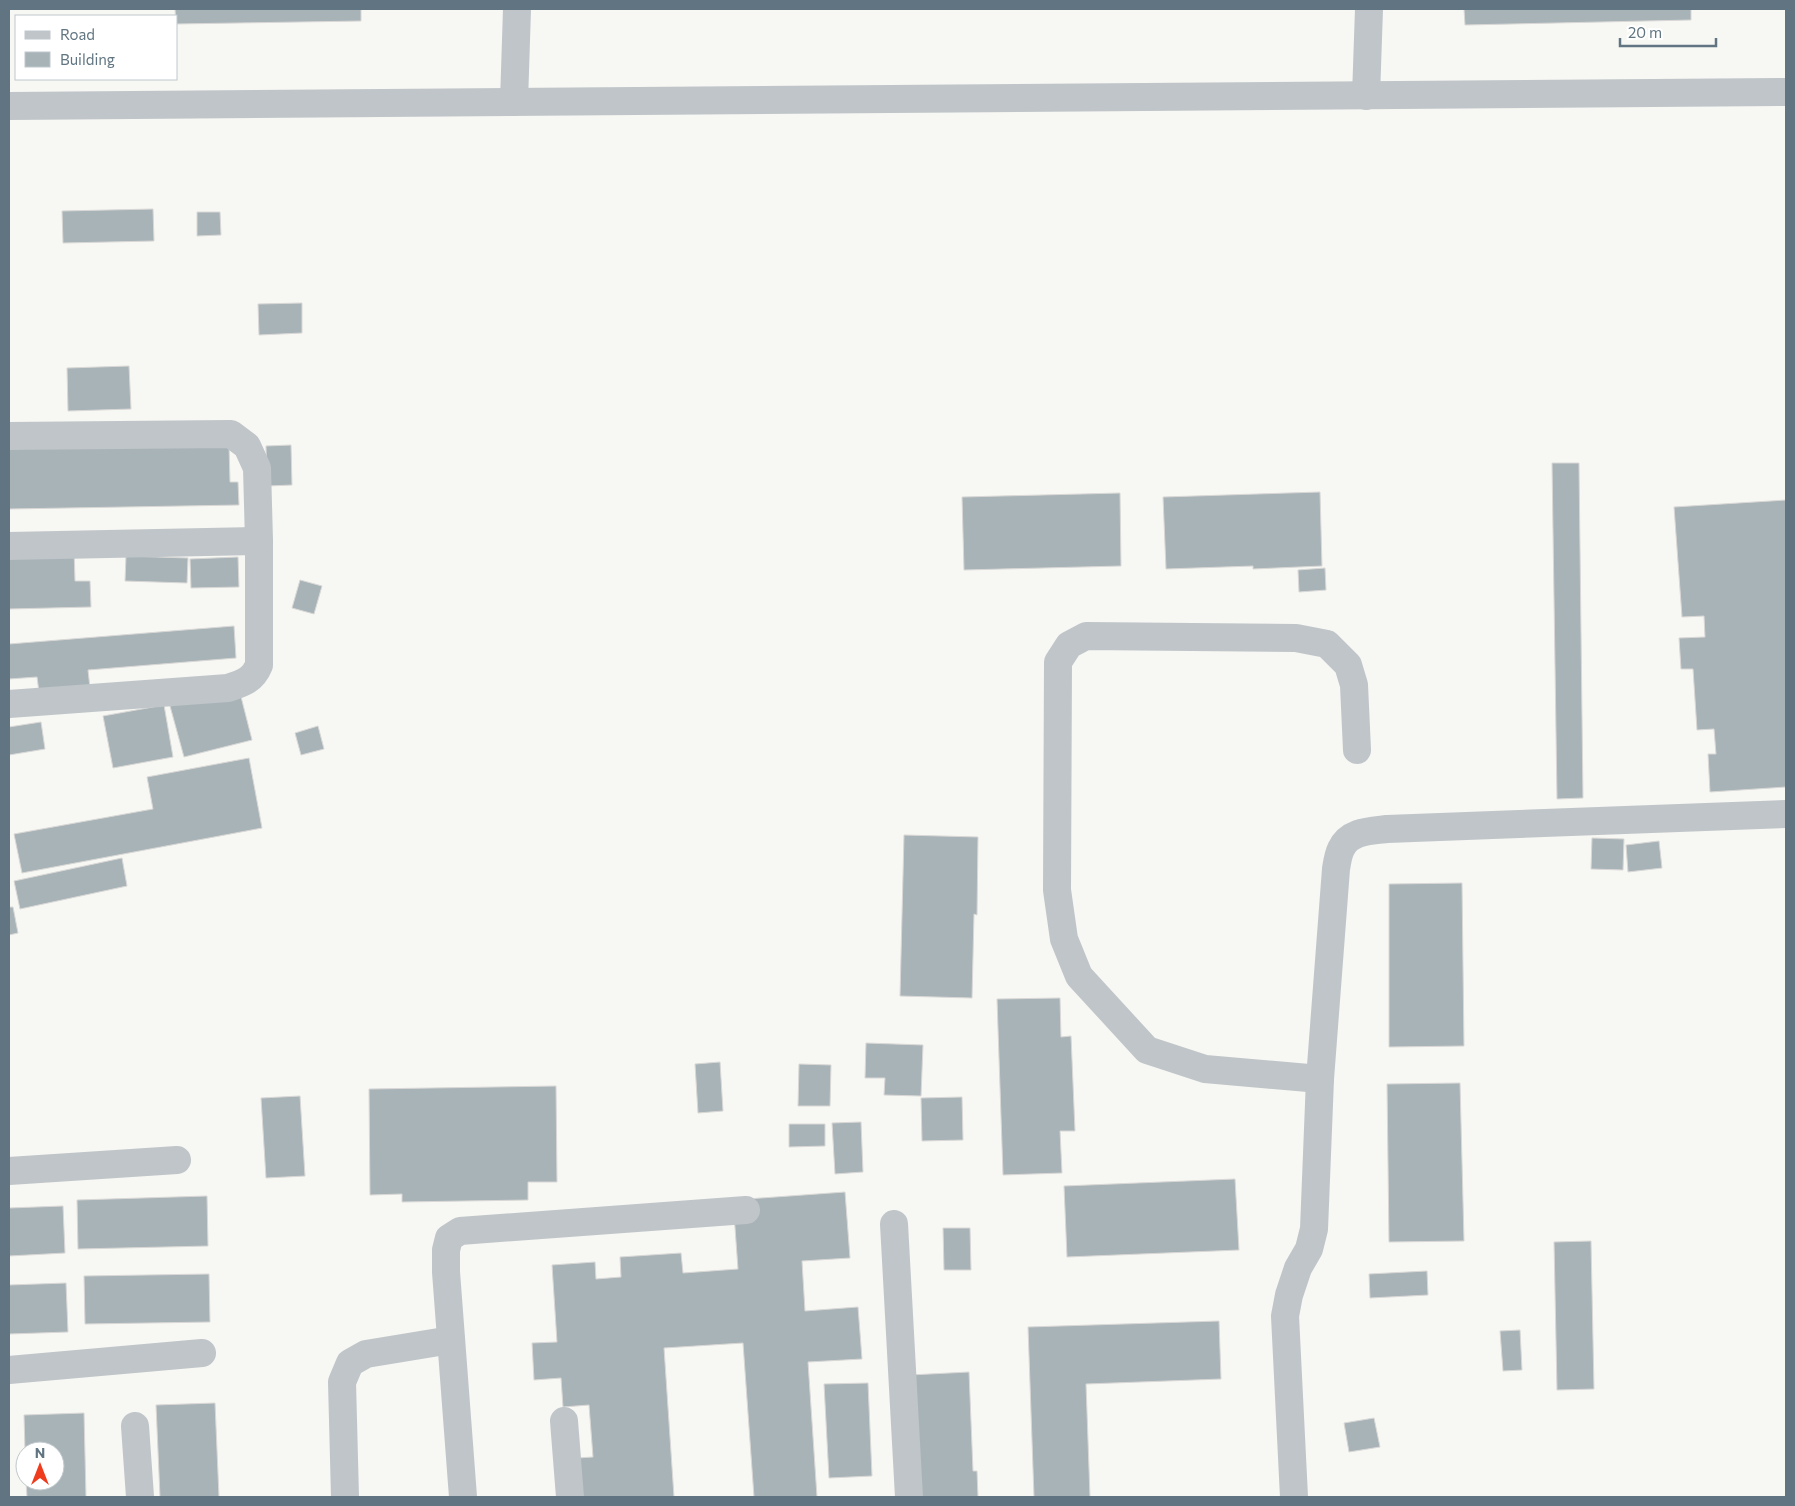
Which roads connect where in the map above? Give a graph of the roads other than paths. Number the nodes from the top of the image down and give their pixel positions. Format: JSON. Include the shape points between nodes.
{"nodes":[{"id":1,"x":517,"y":9,"type":"edge"},
{"id":2,"x":1369,"y":9,"type":"edge"},
{"id":3,"x":1786,"y":92,"type":"edge"},
{"id":4,"x":1366,"y":96,"type":"junction"},
{"id":5,"x":514,"y":102,"type":"junction"},
{"id":6,"x":9,"y":106,"type":"edge"},
{"id":7,"x":9,"y":436,"type":"edge"},
{"id":8,"x":259,"y":540,"type":"junction"},
{"id":9,"x":9,"y":546,"type":"edge"},
{"id":10,"x":9,"y":704,"type":"edge"},
{"id":11,"x":1357,"y":750,"type":"dead end"},
{"id":12,"x":1786,"y":814,"type":"edge"},
{"id":13,"x":1320,"y":1080,"type":"junction"},
{"id":14,"x":177,"y":1160,"type":"dead end"},
{"id":15,"x":9,"y":1171,"type":"edge"},
{"id":16,"x":746,"y":1210,"type":"dead end"},
{"id":17,"x":894,"y":1224,"type":"dead end"},
{"id":18,"x":451,"y":1340,"type":"junction"},
{"id":19,"x":202,"y":1353,"type":"dead end"},
{"id":20,"x":9,"y":1370,"type":"edge"},
{"id":21,"x":564,"y":1421,"type":"dead end"},
{"id":22,"x":135,"y":1426,"type":"dead end"},
{"id":23,"x":140,"y":1497,"type":"edge"},
{"id":24,"x":345,"y":1497,"type":"edge"},
{"id":25,"x":463,"y":1497,"type":"edge"},
{"id":26,"x":570,"y":1497,"type":"edge"},
{"id":27,"x":909,"y":1497,"type":"edge"},
{"id":28,"x":1294,"y":1497,"type":"edge"}],
"edges":[{"from":1,"to":5,"type":"street"},
{"from":2,"to":4,"type":"street"},
{"from":3,"to":4,"type":"street"},
{"from":4,"to":5,"type":"street"},
{"from":5,"to":6,"type":"street"},
{"from":7,"to":8,"type":"street","via":[[231,434],[247,446],[257,468]]},
{"from":8,"to":9,"type":"street"},
{"from":8,"to":10,"type":"street","via":[[259,665],[256,674],[245,682],[228,688]]},
{"from":11,"to":13,"type":"street","via":[[1354,686],[1348,665],[1328,644],[1296,638],[1086,636],[1069,645],[1058,662],[1057,890],[1064,939],[1079,976],[1147,1050],[1205,1069]]},
{"from":12,"to":13,"type":"street","via":[[1387,829],[1350,837],[1341,849],[1336,869]]},
{"from":13,"to":28,"type":"street","via":[[1314,1229],[1298,1268],[1285,1316]]},
{"from":14,"to":15,"type":"street"},
{"from":16,"to":18,"type":"street","via":[[460,1231],[449,1238],[446,1250]]},
{"from":17,"to":27,"type":"street"},
{"from":18,"to":24,"type":"street","via":[[366,1354],[350,1364],[342,1382]]},
{"from":18,"to":25,"type":"street"},
{"from":19,"to":20,"type":"street"},
{"from":21,"to":26,"type":"street"},
{"from":22,"to":23,"type":"street"}]}
